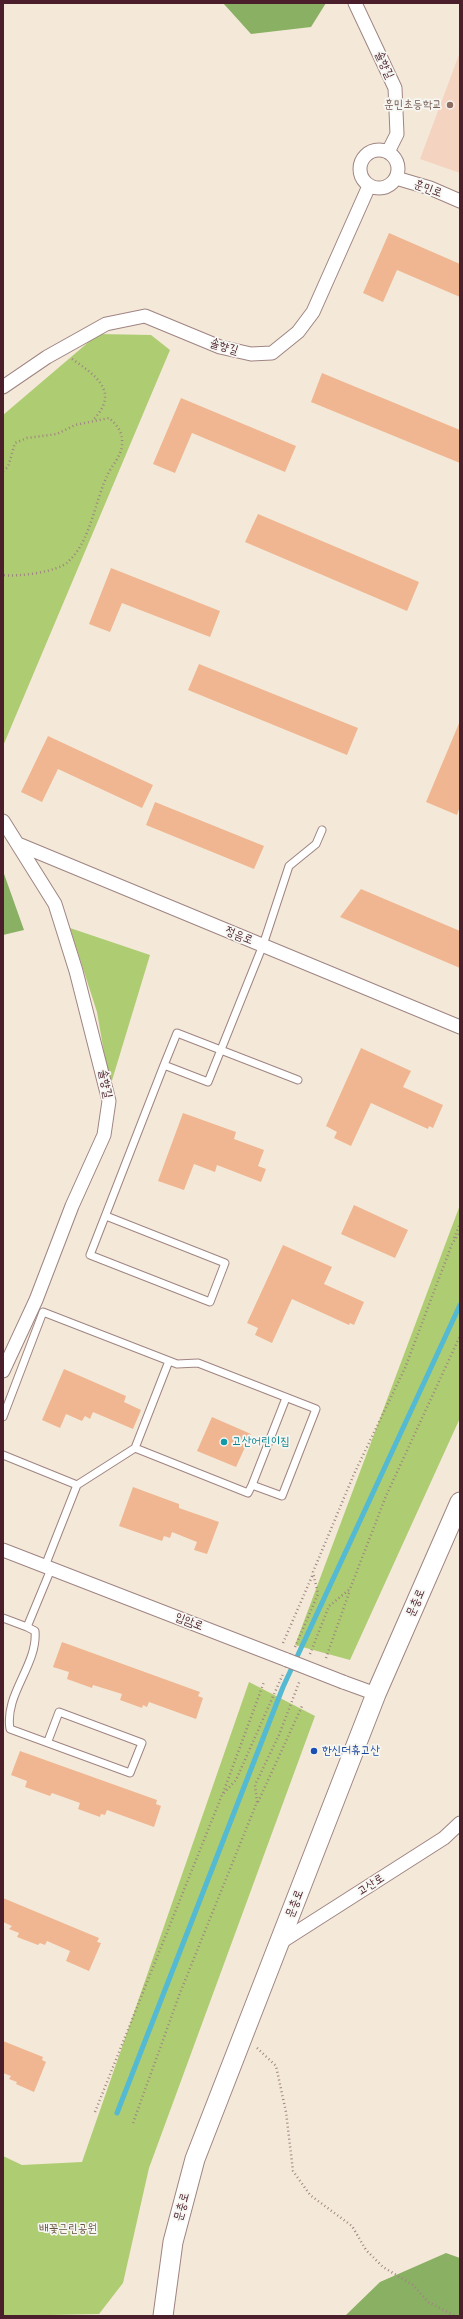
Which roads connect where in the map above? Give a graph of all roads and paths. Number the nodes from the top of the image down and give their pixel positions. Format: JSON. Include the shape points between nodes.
{"nodes":[{"id":1,"x":355,"y":3,"type":"edge"},
{"id":2,"x":388,"y":152,"type":"junction"},
{"id":3,"x":396,"y":178,"type":"junction"},
{"id":4,"x":369,"y":186,"type":"junction"},
{"id":5,"x":460,"y":201,"type":"edge"},
{"id":6,"x":67,"y":355,"type":"dead end"},
{"id":7,"x":3,"y":387,"type":"edge"},
{"id":8,"x":94,"y":420,"type":"junction"},
{"id":9,"x":3,"y":471,"type":"edge"},
{"id":10,"x":3,"y":575,"type":"edge"},
{"id":11,"x":3,"y":820,"type":"edge"},
{"id":12,"x":322,"y":830,"type":"dead end"},
{"id":13,"x":18,"y":844,"type":"junction"},
{"id":14,"x":263,"y":946,"type":"junction"},
{"id":15,"x":460,"y":1027,"type":"edge"},
{"id":16,"x":221,"y":1051,"type":"junction"},
{"id":17,"x":164,"y":1065,"type":"junction"},
{"id":18,"x":298,"y":1080,"type":"dead end"},
{"id":19,"x":106,"y":1216,"type":"junction"},
{"id":20,"x":460,"y":1224,"type":"edge"},
{"id":21,"x":452,"y":1244,"type":"dead end"},
{"id":22,"x":460,"y":1336,"type":"edge"},
{"id":23,"x":169,"y":1361,"type":"junction"},
{"id":24,"x":5,"y":1362,"type":"edge"},
{"id":25,"x":286,"y":1398,"type":"junction"},
{"id":26,"x":3,"y":1417,"type":"edge"},
{"id":27,"x":135,"y":1448,"type":"junction"},
{"id":28,"x":3,"y":1454,"type":"edge"},
{"id":29,"x":77,"y":1484,"type":"junction"},
{"id":30,"x":252,"y":1485,"type":"junction"},
{"id":31,"x":460,"y":1502,"type":"edge"},
{"id":32,"x":3,"y":1550,"type":"edge"},
{"id":33,"x":48,"y":1568,"type":"junction"},
{"id":34,"x":313,"y":1572,"type":"dead end"},
{"id":35,"x":350,"y":1589,"type":"junction"},
{"id":36,"x":3,"y":1618,"type":"edge"},
{"id":37,"x":27,"y":1627,"type":"junction"},
{"id":38,"x":283,"y":1643,"type":"dead end"},
{"id":39,"x":310,"y":1656,"type":"dead end"},
{"id":40,"x":326,"y":1658,"type":"dead end"},
{"id":41,"x":301,"y":1678,"type":"dead end"},
{"id":42,"x":264,"y":1682,"type":"dead end"},
{"id":43,"x":376,"y":1694,"type":"junction"},
{"id":44,"x":303,"y":1704,"type":"dead end"},
{"id":45,"x":5,"y":1714,"type":"edge"},
{"id":46,"x":48,"y":1742,"type":"junction"},
{"id":47,"x":222,"y":1795,"type":"dead end"},
{"id":48,"x":258,"y":1802,"type":"junction"},
{"id":49,"x":460,"y":1823,"type":"edge"},
{"id":50,"x":278,"y":1944,"type":"junction"},
{"id":51,"x":244,"y":2035,"type":"junction"},
{"id":52,"x":133,"y":2123,"type":"dead end"},
{"id":53,"x":163,"y":2316,"type":"edge"},
{"id":54,"x":455,"y":2316,"type":"edge"}],
"edges":[{"from":1,"to":2,"type":"street","name":"솔향길","via":[[395,88],[397,134]]},
{"from":2,"to":3,"type":"street","via":[[398,164]]},
{"from":2,"to":4,"type":"street","via":[[373,151],[361,161],[360,174]]},
{"from":3,"to":4,"type":"street","via":[[385,188]]},
{"from":3,"to":5,"type":"street","name":"훈민로","via":[[430,188]]},
{"from":4,"to":7,"type":"street","name":"솔향길","via":[[313,312],[298,332],[272,353],[251,354],[220,348],[145,316],[106,324],[47,357]]},
{"from":6,"to":8,"type":"path","via":[[101,382],[106,398],[102,410]]},
{"from":8,"to":9,"type":"path","via":[[75,425],[58,434],[27,438],[14,443],[8,467]]},
{"from":8,"to":10,"type":"path","via":[[109,418],[118,426],[122,444],[83,541],[66,563],[23,575]]},
{"from":11,"to":13,"type":"street","name":"솔향길"},
{"from":12,"to":14,"type":"lane","via":[[316,844],[289,866]]},
{"from":13,"to":14,"type":"street","name":"정음로"},
{"from":13,"to":24,"type":"street","name":"솔향길","via":[[55,904],[76,971],[109,1101],[104,1135],[72,1206],[36,1300]]},
{"from":14,"to":15,"type":"street","name":"정음로"},
{"from":14,"to":16,"type":"lane"},
{"from":16,"to":17,"type":"lane","via":[[208,1082]]},
{"from":16,"to":17,"type":"lane","via":[[177,1033]]},
{"from":16,"to":18,"type":"lane"},
{"from":17,"to":19,"type":"lane"},
{"from":19,"to":19,"type":"lane","via":[[90,1255],[210,1302],[225,1263]]},
{"from":20,"to":21,"type":"path"},
{"from":22,"to":35,"type":"path","via":[[386,1496]]},
{"from":23,"to":25,"type":"lane","via":[[177,1364],[198,1363]]},
{"from":23,"to":26,"type":"lane","via":[[44,1312]]},
{"from":23,"to":27,"type":"lane"},
{"from":25,"to":30,"type":"lane"},
{"from":25,"to":30,"type":"lane","via":[[316,1409],[282,1496]]},
{"from":27,"to":29,"type":"lane"},
{"from":27,"to":30,"type":"lane","via":[[248,1493]]},
{"from":28,"to":29,"type":"lane"},
{"from":29,"to":33,"type":"lane"},
{"from":31,"to":43,"type":"street","name":"문충로"},
{"from":32,"to":33,"type":"street","name":"입암로"},
{"from":33,"to":37,"type":"lane"},
{"from":33,"to":43,"type":"street","name":"입암로","bridge":true},
{"from":34,"to":38,"type":"path"},
{"from":35,"to":39,"type":"path","via":[[329,1606]]},
{"from":35,"to":40,"type":"path"},
{"from":36,"to":37,"type":"lane"},
{"from":37,"to":45,"type":"lane","via":[[35,1631],[36,1644]]},
{"from":41,"to":48,"type":"path","via":[[279,1735],[255,1786]]},
{"from":42,"to":47,"type":"path"},
{"from":43,"to":50,"type":"street","name":"문충로"},
{"from":44,"to":48,"type":"path"},
{"from":45,"to":46,"type":"lane","via":[[10,1729]]},
{"from":46,"to":46,"type":"lane","via":[[130,1773],[142,1743],[59,1712]]},
{"from":48,"to":52,"type":"path","via":[[180,1993]]},
{"from":49,"to":50,"type":"street","name":"고산로","via":[[444,1838]]},
{"from":50,"to":51,"type":"street","name":"문충로"},
{"from":51,"to":53,"type":"street","name":"문충로","via":[[196,2159],[173,2242]]},
{"from":51,"to":54,"type":"path","via":[[276,2066],[286,2112],[293,2171],[310,2195],[352,2226],[366,2250],[383,2267],[412,2285],[428,2302]]}]}
